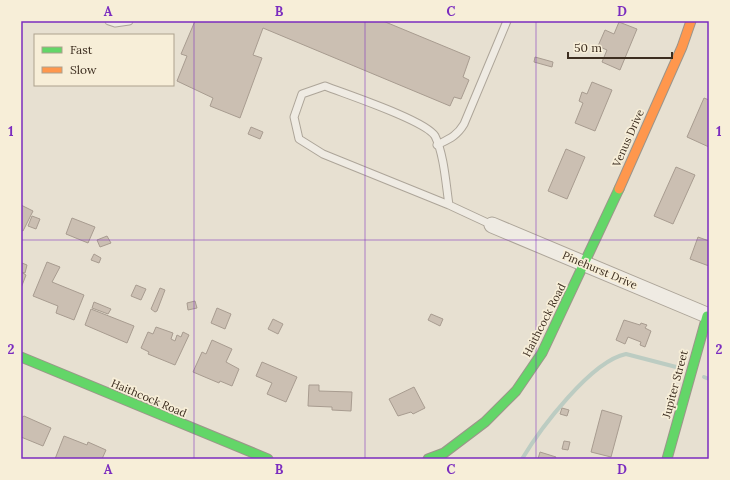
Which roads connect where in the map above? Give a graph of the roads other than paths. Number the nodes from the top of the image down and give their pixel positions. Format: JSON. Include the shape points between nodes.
{"nodes":[{"id":1,"x":109,"y":21,"type":"edge"},
{"id":2,"x":129,"y":21,"type":"edge"},
{"id":3,"x":507,"y":21,"type":"edge"},
{"id":4,"x":691,"y":21,"type":"edge"},
{"id":5,"x":437,"y":145,"type":"junction"},
{"id":6,"x":448,"y":205,"type":"junction"},
{"id":7,"x":492,"y":225,"type":"joint"},
{"id":8,"x":585,"y":264,"type":"junction"},
{"id":9,"x":708,"y":316,"type":"edge"},
{"id":10,"x":21,"y":357,"type":"edge"},
{"id":11,"x":268,"y":459,"type":"edge"},
{"id":12,"x":428,"y":459,"type":"edge"},
{"id":13,"x":667,"y":459,"type":"edge"}],
"edges":[{"from":1,"to":2,"type":"lane"},
{"from":3,"to":5,"type":"lane","via":[[464,124],[452,138]]},
{"from":4,"to":8,"type":"street","name":"Venus Drive","via":[[682,47]]},
{"from":5,"to":6,"type":"lane","via":[[444,168]]},
{"from":5,"to":6,"type":"lane","via":[[434,135],[411,118],[325,86],[302,94],[294,117],[299,139],[323,154]]},
{"from":6,"to":7,"type":"lane"},
{"from":7,"to":8,"type":"street","name":"Pinehurst Drive"},
{"from":8,"to":9,"type":"street","name":"Pinehurst Drive"},
{"from":8,"to":12,"type":"street","name":"Haithcock Road","via":[[542,353],[516,391],[485,422],[444,452]]},
{"from":9,"to":13,"type":"street","name":"Jupiter Street"},
{"from":10,"to":11,"type":"street","name":"Haithcock Road"}]}
